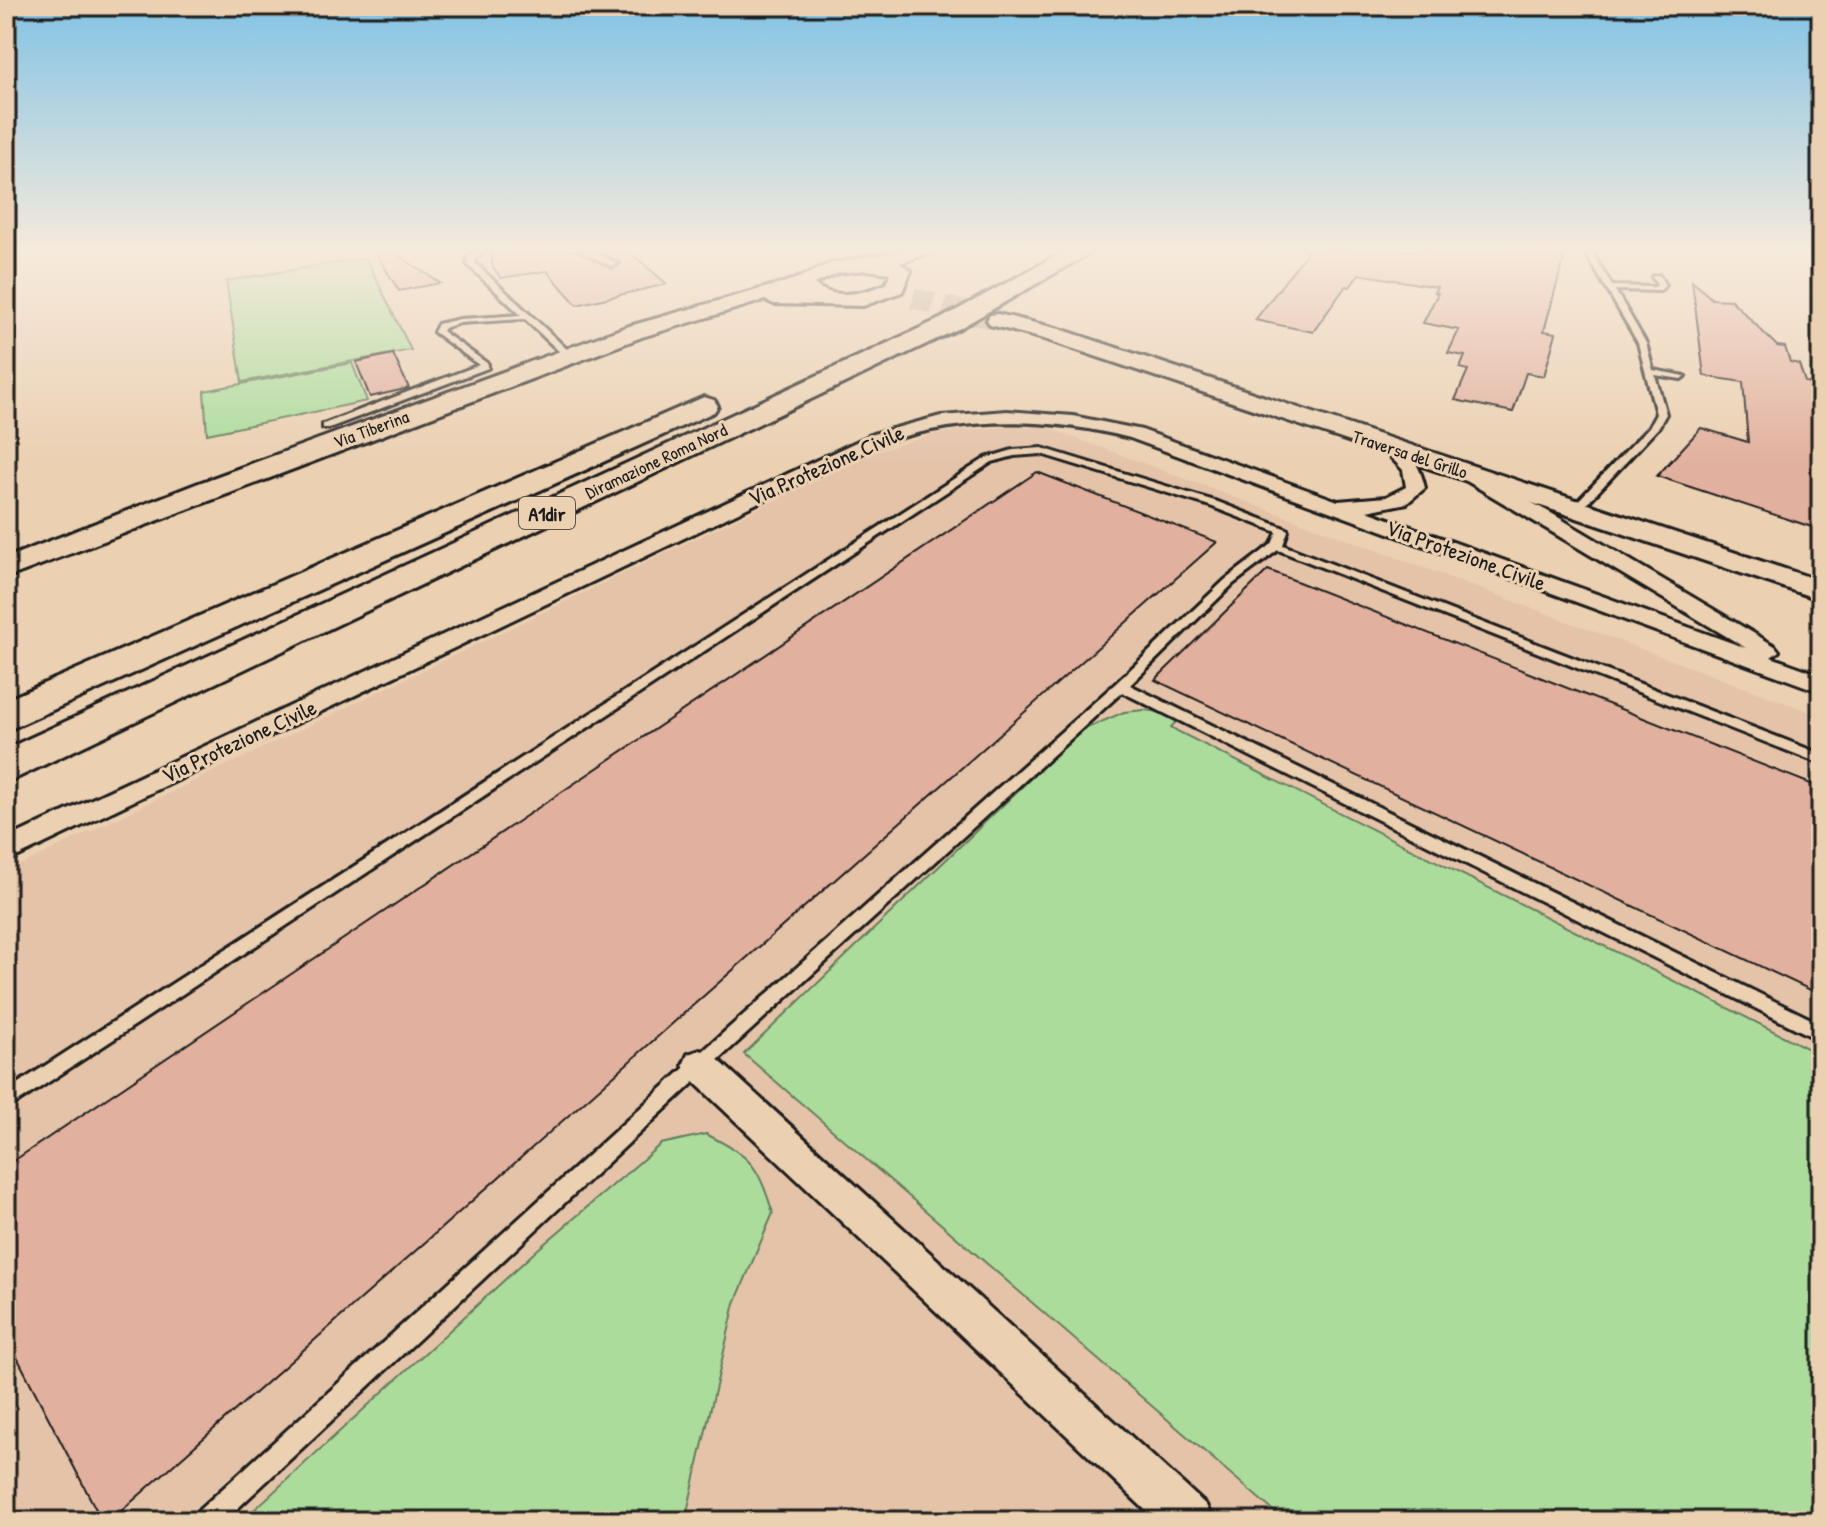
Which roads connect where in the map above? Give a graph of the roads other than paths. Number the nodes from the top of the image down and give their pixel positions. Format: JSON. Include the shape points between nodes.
{"nodes":[{"id":1,"x":459,"y":321,"type":"edge"},
{"id":2,"x":530,"y":321,"type":"edge"},
{"id":3,"x":668,"y":321,"type":"edge"},
{"id":4,"x":895,"y":321,"type":"tunnel mouth"},
{"id":5,"x":954,"y":321,"type":"tunnel mouth"},
{"id":6,"x":1003,"y":321,"type":"tunnel mouth"},
{"id":7,"x":1629,"y":321,"type":"edge"},
{"id":8,"x":569,"y":356,"type":"junction"},
{"id":9,"x":1652,"y":372,"type":"junction"},
{"id":10,"x":1681,"y":376,"type":"dead end"},
{"id":11,"x":326,"y":426,"type":"dead end"},
{"id":12,"x":1390,"y":447,"type":"junction"},
{"id":13,"x":1437,"y":462,"type":"junction"},
{"id":14,"x":1331,"y":506,"type":"junction"},
{"id":15,"x":1576,"y":509,"type":"junction"},
{"id":16,"x":1277,"y":546,"type":"junction"},
{"id":17,"x":6,"y":569,"type":"edge"},
{"id":18,"x":1821,"y":591,"type":"edge"},
{"id":19,"x":1821,"y":681,"type":"edge"},
{"id":20,"x":1121,"y":686,"type":"junction"},
{"id":21,"x":6,"y":717,"type":"edge"},
{"id":22,"x":1821,"y":759,"type":"edge"},
{"id":23,"x":6,"y":767,"type":"edge"},
{"id":24,"x":6,"y":851,"type":"edge"},
{"id":25,"x":1821,"y":1033,"type":"edge"},
{"id":26,"x":700,"y":1065,"type":"junction"},
{"id":27,"x":6,"y":1101,"type":"edge"},
{"id":28,"x":206,"y":1521,"type":"edge"},
{"id":29,"x":1190,"y":1521,"type":"edge"}],
"edges":[{"from":1,"to":11,"type":"lane","via":[[438,332],[485,366]]},
{"from":2,"to":8,"type":"lane"},
{"from":3,"to":8,"type":"main road","name":"Via Tiberina"},
{"from":4,"to":21,"type":"highway","name":"Diramazione Roma Nord","number":"A1dir"},
{"from":5,"to":23,"type":"highway","name":"Diramazione Roma Nord","number":"A1dir"},
{"from":6,"to":12,"type":"main road","name":"Traversa del Grillo"},
{"from":7,"to":9,"type":"lane"},
{"from":8,"to":17,"type":"main road","name":"Via Tiberina"},
{"from":9,"to":10,"type":"lane"},
{"from":9,"to":15,"type":"lane","via":[[1661,409],[1656,424]]},
{"from":12,"to":13,"type":"main road","name":"Traversa del Grillo"},
{"from":12,"to":14,"type":"street","via":[[1414,472],[1413,491],[1389,503]]},
{"from":13,"to":15,"type":"main road","name":"Traversa del Grillo"},
{"from":13,"to":19,"type":"street","via":[[1544,517]]},
{"from":14,"to":19,"type":"street","name":"Via Protezione Civile"},
{"from":14,"to":24,"type":"street","name":"Via Protezione Civile","via":[[1103,426],[1004,418],[906,428]]},
{"from":15,"to":18,"type":"main road","name":"Traversa del Grillo"},
{"from":16,"to":20,"type":"lane","via":[[1229,582]]},
{"from":16,"to":22,"type":"lane"},
{"from":16,"to":27,"type":"lane","via":[[1283,531],[1042,451],[989,460]]},
{"from":20,"to":25,"type":"lane"},
{"from":20,"to":26,"type":"lane"},
{"from":26,"to":28,"type":"lane"},
{"from":26,"to":29,"type":"street"}]}
